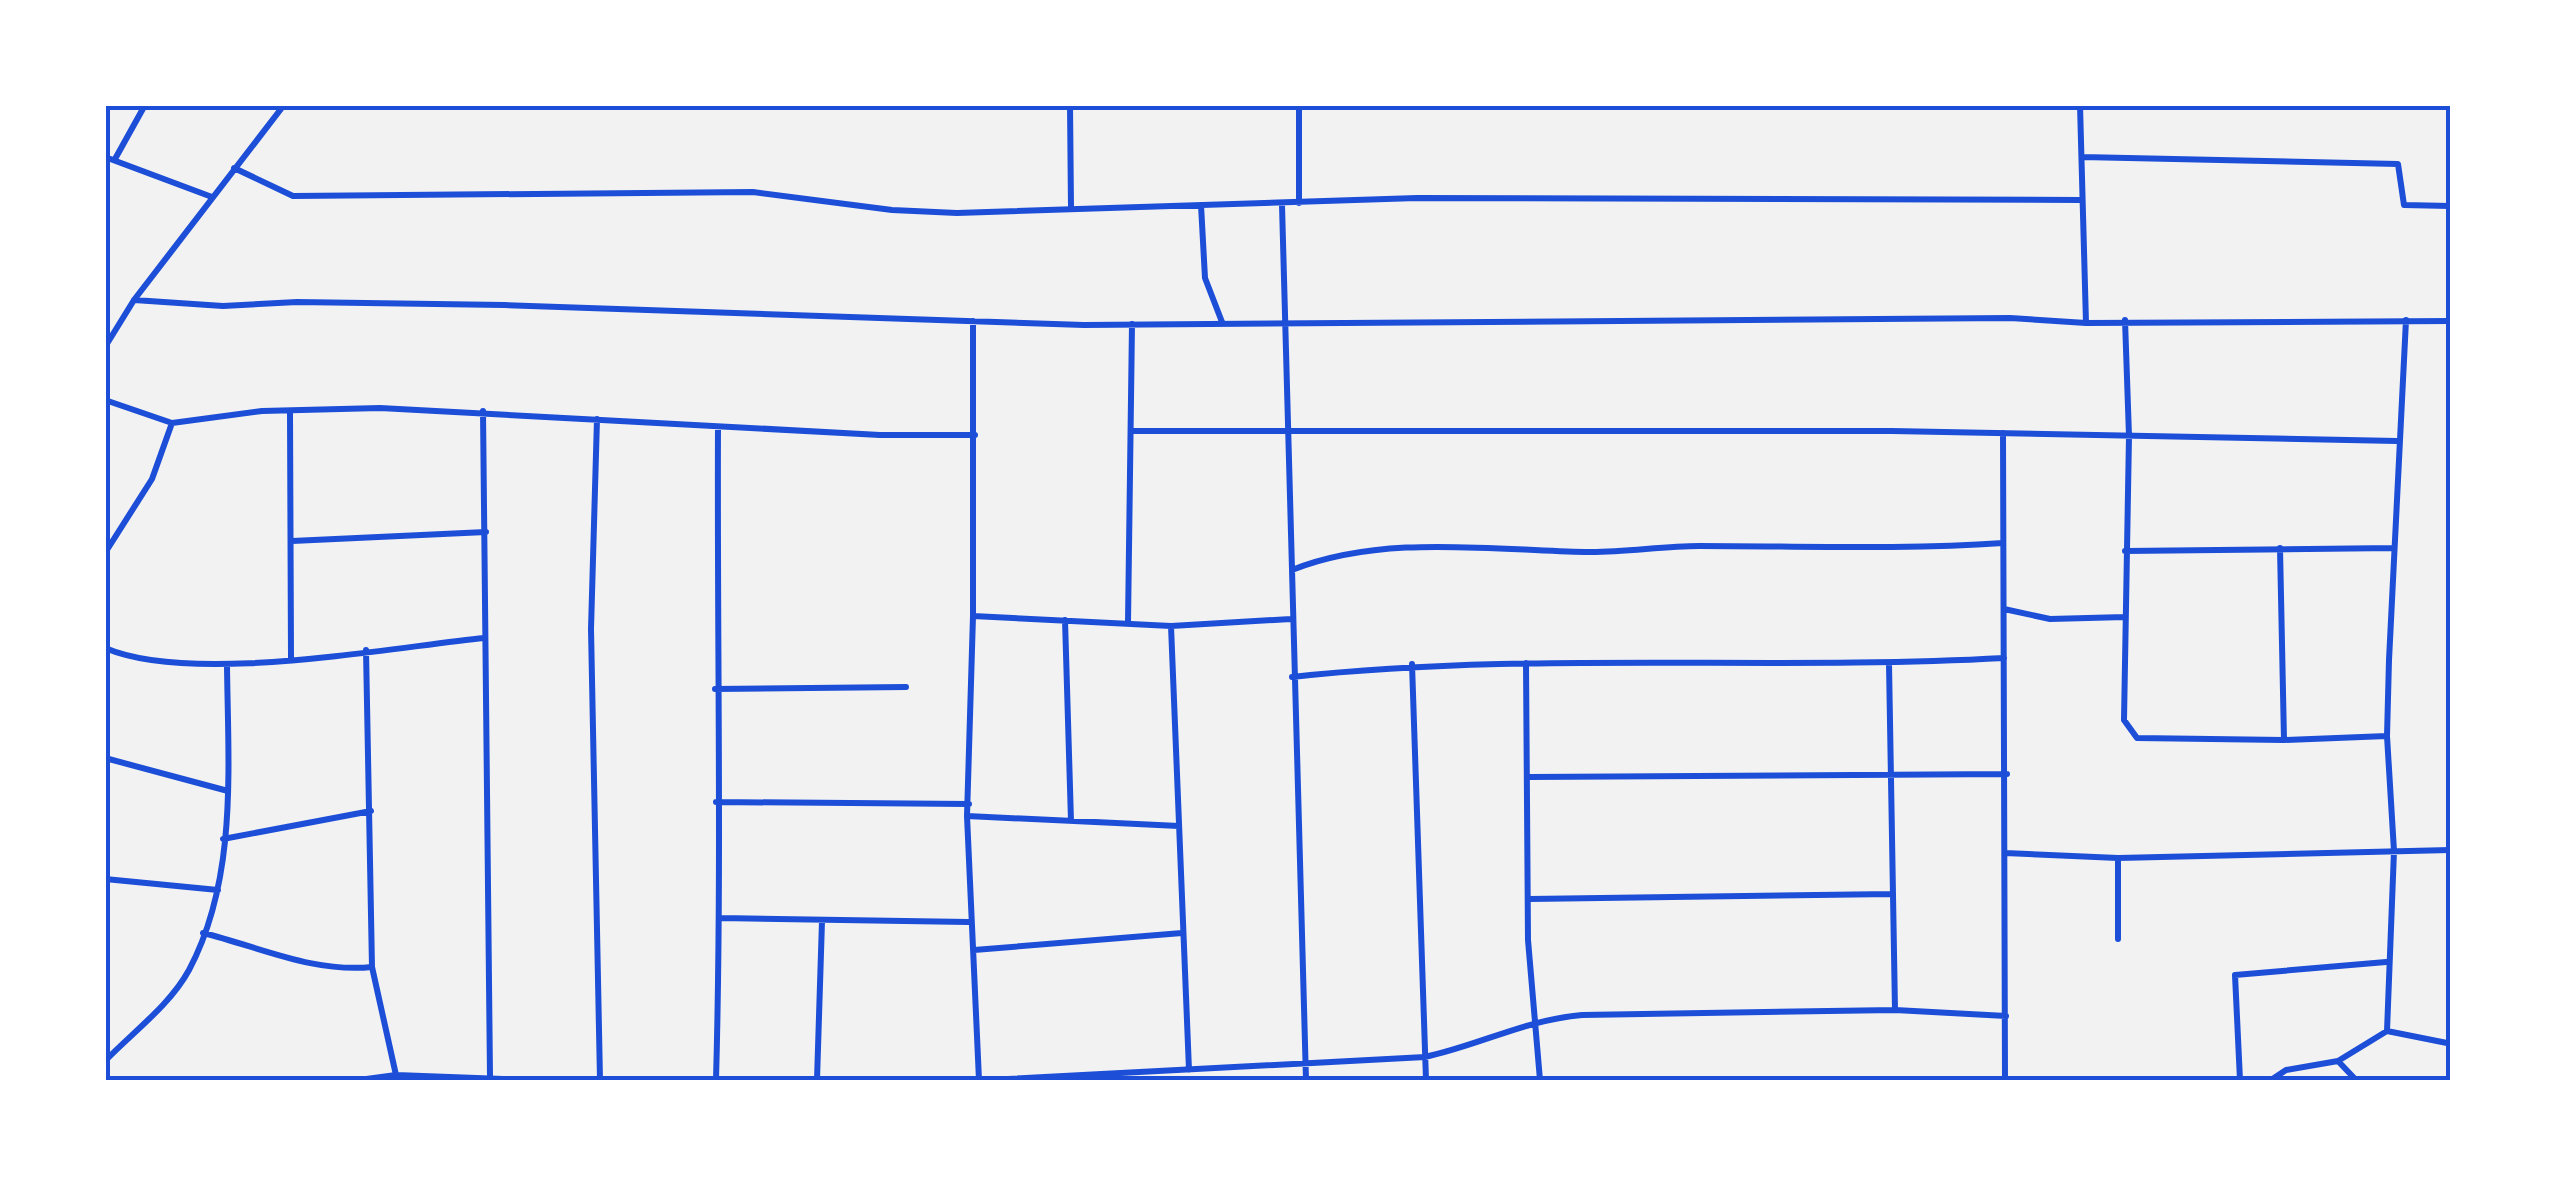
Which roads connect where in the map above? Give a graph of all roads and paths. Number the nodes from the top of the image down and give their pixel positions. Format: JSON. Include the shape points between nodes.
{"nodes":[{"id":1,"x":146,"y":105,"type":"edge"},
{"id":2,"x":284,"y":105,"type":"edge"},
{"id":3,"x":1070,"y":105,"type":"edge"},
{"id":4,"x":1299,"y":105,"type":"edge"},
{"id":5,"x":2080,"y":105,"type":"edge"},
{"id":6,"x":2082,"y":157,"type":"junction"},
{"id":7,"x":108,"y":158,"type":"edge"},
{"id":8,"x":234,"y":168,"type":"junction"},
{"id":9,"x":212,"y":197,"type":"junction"},
{"id":10,"x":2081,"y":200,"type":"junction"},
{"id":11,"x":1299,"y":202,"type":"junction"},
{"id":12,"x":1201,"y":204,"type":"junction"},
{"id":13,"x":1282,"y":205,"type":"junction"},
{"id":14,"x":2450,"y":206,"type":"edge"},
{"id":15,"x":1072,"y":208,"type":"junction"},
{"id":16,"x":134,"y":300,"type":"junction"},
{"id":17,"x":2125,"y":320,"type":"junction"},
{"id":18,"x":2406,"y":320,"type":"junction"},
{"id":19,"x":2450,"y":320,"type":"edge"},
{"id":20,"x":973,"y":321,"type":"junction"},
{"id":21,"x":1222,"y":322,"type":"junction"},
{"id":22,"x":2086,"y":322,"type":"junction"},
{"id":23,"x":1132,"y":324,"type":"junction"},
{"id":24,"x":1287,"y":324,"type":"junction"},
{"id":25,"x":105,"y":347,"type":"edge"},
{"id":26,"x":105,"y":400,"type":"edge"},
{"id":27,"x":482,"y":410,"type":"junction"},
{"id":28,"x":290,"y":413,"type":"junction"},
{"id":29,"x":596,"y":418,"type":"junction"},
{"id":30,"x":172,"y":423,"type":"junction"},
{"id":31,"x":718,"y":427,"type":"junction"},
{"id":32,"x":1131,"y":431,"type":"junction"},
{"id":33,"x":1290,"y":432,"type":"junction"},
{"id":34,"x":2002,"y":434,"type":"junction"},
{"id":35,"x":975,"y":436,"type":"junction"},
{"id":36,"x":2129,"y":436,"type":"junction"},
{"id":37,"x":2398,"y":442,"type":"junction"},
{"id":38,"x":486,"y":532,"type":"junction"},
{"id":39,"x":292,"y":541,"type":"junction"},
{"id":40,"x":2003,"y":543,"type":"junction"},
{"id":41,"x":2280,"y":548,"type":"junction"},
{"id":42,"x":2394,"y":548,"type":"junction"},
{"id":43,"x":2125,"y":552,"type":"junction"},
{"id":44,"x":105,"y":553,"type":"edge"},
{"id":45,"x":1292,"y":570,"type":"junction"},
{"id":46,"x":2004,"y":609,"type":"junction"},
{"id":47,"x":973,"y":616,"type":"junction"},
{"id":48,"x":2125,"y":617,"type":"junction"},
{"id":49,"x":1065,"y":620,"type":"junction"},
{"id":50,"x":1292,"y":620,"type":"junction"},
{"id":51,"x":1128,"y":623,"type":"junction"},
{"id":52,"x":1171,"y":626,"type":"junction"},
{"id":53,"x":484,"y":638,"type":"junction"},
{"id":54,"x":105,"y":648,"type":"edge"},
{"id":55,"x":366,"y":650,"type":"junction"},
{"id":56,"x":291,"y":658,"type":"junction"},
{"id":57,"x":2004,"y":658,"type":"junction"},
{"id":58,"x":1526,"y":662,"type":"junction"},
{"id":59,"x":1412,"y":664,"type":"junction"},
{"id":60,"x":1890,"y":664,"type":"junction"},
{"id":61,"x":226,"y":665,"type":"junction"},
{"id":62,"x":1292,"y":677,"type":"junction"},
{"id":63,"x":906,"y":687,"type":"dead end"},
{"id":64,"x":716,"y":689,"type":"junction"},
{"id":65,"x":2387,"y":736,"type":"junction"},
{"id":66,"x":2284,"y":740,"type":"junction"},
{"id":67,"x":105,"y":758,"type":"edge"},
{"id":68,"x":1891,"y":774,"type":"junction"},
{"id":69,"x":2006,"y":774,"type":"junction"},
{"id":70,"x":1530,"y":777,"type":"junction"},
{"id":71,"x":228,"y":791,"type":"junction"},
{"id":72,"x":716,"y":802,"type":"junction"},
{"id":73,"x":969,"y":804,"type":"junction"},
{"id":74,"x":371,"y":811,"type":"junction"},
{"id":75,"x":967,"y":816,"type":"junction"},
{"id":76,"x":1071,"y":821,"type":"junction"},
{"id":77,"x":1179,"y":826,"type":"junction"},
{"id":78,"x":224,"y":838,"type":"junction"},
{"id":79,"x":2450,"y":850,"type":"edge"},
{"id":80,"x":2394,"y":851,"type":"junction"},
{"id":81,"x":2006,"y":853,"type":"junction"},
{"id":82,"x":2118,"y":858,"type":"junction"},
{"id":83,"x":105,"y":880,"type":"edge"},
{"id":84,"x":219,"y":890,"type":"junction"},
{"id":85,"x":1892,"y":894,"type":"junction"},
{"id":86,"x":1529,"y":900,"type":"junction"},
{"id":87,"x":720,"y":918,"type":"junction"},
{"id":88,"x":822,"y":921,"type":"junction"},
{"id":89,"x":968,"y":922,"type":"junction"},
{"id":90,"x":203,"y":932,"type":"junction"},
{"id":91,"x":1182,"y":933,"type":"junction"},
{"id":92,"x":2118,"y":939,"type":"dead end"},
{"id":93,"x":974,"y":950,"type":"junction"},
{"id":94,"x":2386,"y":962,"type":"junction"},
{"id":95,"x":372,"y":967,"type":"junction"},
{"id":96,"x":1896,"y":1010,"type":"junction"},
{"id":97,"x":2006,"y":1016,"type":"junction"},
{"id":98,"x":1536,"y":1019,"type":"junction"},
{"id":99,"x":2387,"y":1032,"type":"junction"},
{"id":100,"x":2449,"y":1042,"type":"edge"},
{"id":101,"x":1425,"y":1057,"type":"junction"},
{"id":102,"x":105,"y":1060,"type":"edge"},
{"id":103,"x":2338,"y":1061,"type":"junction"},
{"id":104,"x":1305,"y":1066,"type":"junction"},
{"id":105,"x":1188,"y":1070,"type":"junction"},
{"id":106,"x":396,"y":1075,"type":"junction"},
{"id":107,"x":490,"y":1077,"type":"junction"},
{"id":108,"x":513,"y":1079,"type":"edge"},
{"id":109,"x":359,"y":1080,"type":"edge"},
{"id":110,"x":534,"y":1080,"type":"edge"},
{"id":111,"x":600,"y":1080,"type":"edge"},
{"id":112,"x":716,"y":1080,"type":"edge"},
{"id":113,"x":818,"y":1080,"type":"edge"},
{"id":114,"x":979,"y":1080,"type":"edge"},
{"id":115,"x":988,"y":1080,"type":"edge"},
{"id":116,"x":1306,"y":1080,"type":"edge"},
{"id":117,"x":1426,"y":1080,"type":"edge"},
{"id":118,"x":1540,"y":1080,"type":"edge"},
{"id":119,"x":2005,"y":1080,"type":"edge"},
{"id":120,"x":2240,"y":1080,"type":"edge"},
{"id":121,"x":2271,"y":1080,"type":"edge"},
{"id":122,"x":2356,"y":1080,"type":"edge"}],
"edges":[{"from":1,"to":7,"type":"street"},
{"from":2,"to":8,"type":"street"},
{"from":3,"to":15,"type":"street"},
{"from":4,"to":11,"type":"street"},
{"from":5,"to":6,"type":"street"},
{"from":6,"to":10,"type":"street"},
{"from":6,"to":14,"type":"street","via":[[2398,164],[2404,205]]},
{"from":7,"to":9,"type":"street"},
{"from":8,"to":9,"type":"street"},
{"from":8,"to":15,"type":"street","via":[[282,193],[323,198],[753,192],[957,214]]},
{"from":9,"to":16,"type":"street"},
{"from":10,"to":11,"type":"street"},
{"from":10,"to":22,"type":"street"},
{"from":11,"to":13,"type":"street"},
{"from":12,"to":13,"type":"street"},
{"from":12,"to":15,"type":"street"},
{"from":12,"to":21,"type":"street","via":[[1205,278]]},
{"from":13,"to":24,"type":"street"},
{"from":16,"to":20,"type":"street"},
{"from":16,"to":25,"type":"street"},
{"from":17,"to":18,"type":"street"},
{"from":17,"to":22,"type":"street"},
{"from":17,"to":36,"type":"street"},
{"from":18,"to":19,"type":"street"},
{"from":18,"to":37,"type":"street"},
{"from":20,"to":23,"type":"street"},
{"from":20,"to":35,"type":"street"},
{"from":21,"to":23,"type":"street"},
{"from":21,"to":24,"type":"street"},
{"from":22,"to":24,"type":"street"},
{"from":23,"to":32,"type":"street"},
{"from":24,"to":33,"type":"street"},
{"from":26,"to":30,"type":"street"},
{"from":27,"to":28,"type":"street"},
{"from":27,"to":29,"type":"street"},
{"from":27,"to":38,"type":"street"},
{"from":28,"to":30,"type":"street"},
{"from":28,"to":39,"type":"street"},
{"from":29,"to":31,"type":"street"},
{"from":29,"to":111,"type":"street","via":[[592,629]]},
{"from":30,"to":44,"type":"street","via":[[152,479]]},
{"from":31,"to":35,"type":"street"},
{"from":31,"to":64,"type":"street"},
{"from":32,"to":33,"type":"street"},
{"from":32,"to":51,"type":"street"},
{"from":33,"to":34,"type":"street"},
{"from":33,"to":45,"type":"street"},
{"from":34,"to":36,"type":"street"},
{"from":34,"to":40,"type":"street"},
{"from":35,"to":47,"type":"street"},
{"from":36,"to":37,"type":"street"},
{"from":36,"to":43,"type":"street"},
{"from":37,"to":42,"type":"street"},
{"from":38,"to":39,"type":"street"},
{"from":38,"to":53,"type":"street"},
{"from":39,"to":56,"type":"street"},
{"from":40,"to":45,"type":"street","via":[[1590,553],[1447,547],[1322,558]]},
{"from":40,"to":46,"type":"street"},
{"from":41,"to":42,"type":"street"},
{"from":41,"to":43,"type":"street"},
{"from":41,"to":66,"type":"street"},
{"from":42,"to":65,"type":"street"},
{"from":43,"to":48,"type":"street"},
{"from":45,"to":50,"type":"street"},
{"from":46,"to":48,"type":"street","via":[[2050,619]]},
{"from":46,"to":57,"type":"street"},
{"from":47,"to":49,"type":"street"},
{"from":47,"to":73,"type":"street"},
{"from":48,"to":66,"type":"street","via":[[2124,720],[2136,738]]},
{"from":49,"to":51,"type":"street"},
{"from":49,"to":76,"type":"street"},
{"from":50,"to":52,"type":"street"},
{"from":50,"to":62,"type":"street"},
{"from":51,"to":52,"type":"street"},
{"from":52,"to":77,"type":"street"},
{"from":53,"to":55,"type":"street"},
{"from":53,"to":107,"type":"street"},
{"from":54,"to":61,"type":"street"},
{"from":55,"to":56,"type":"street"},
{"from":55,"to":74,"type":"street"},
{"from":56,"to":61,"type":"street"},
{"from":57,"to":60,"type":"street"},
{"from":57,"to":69,"type":"street"},
{"from":58,"to":59,"type":"street"},
{"from":58,"to":60,"type":"street"},
{"from":58,"to":70,"type":"street"},
{"from":59,"to":62,"type":"street"},
{"from":59,"to":101,"type":"street"},
{"from":60,"to":68,"type":"street"},
{"from":61,"to":71,"type":"street"},
{"from":62,"to":104,"type":"street"},
{"from":63,"to":64,"type":"street"},
{"from":64,"to":72,"type":"street"},
{"from":65,"to":66,"type":"street"},
{"from":65,"to":80,"type":"street"},
{"from":67,"to":71,"type":"street"},
{"from":68,"to":69,"type":"street"},
{"from":68,"to":70,"type":"street"},
{"from":68,"to":85,"type":"street"},
{"from":69,"to":81,"type":"street"},
{"from":70,"to":86,"type":"street"},
{"from":71,"to":78,"type":"street"},
{"from":72,"to":73,"type":"street"},
{"from":72,"to":87,"type":"street"},
{"from":73,"to":75,"type":"street"},
{"from":74,"to":78,"type":"street"},
{"from":74,"to":95,"type":"street"},
{"from":75,"to":76,"type":"street"},
{"from":75,"to":89,"type":"street"},
{"from":76,"to":77,"type":"street"},
{"from":77,"to":91,"type":"street"},
{"from":78,"to":84,"type":"street"},
{"from":79,"to":80,"type":"street"},
{"from":80,"to":82,"type":"street"},
{"from":80,"to":94,"type":"street"},
{"from":81,"to":82,"type":"street"},
{"from":81,"to":97,"type":"street"},
{"from":82,"to":92,"type":"street"},
{"from":83,"to":84,"type":"street"},
{"from":84,"to":90,"type":"street"},
{"from":85,"to":86,"type":"street"},
{"from":85,"to":96,"type":"street"},
{"from":86,"to":98,"type":"street"},
{"from":87,"to":88,"type":"street"},
{"from":87,"to":112,"type":"street"},
{"from":88,"to":89,"type":"street"},
{"from":88,"to":113,"type":"street"},
{"from":89,"to":93,"type":"street"},
{"from":90,"to":95,"type":"street","via":[[336,971]]},
{"from":90,"to":102,"type":"street","via":[[189,970]]},
{"from":91,"to":93,"type":"street"},
{"from":91,"to":105,"type":"street"},
{"from":93,"to":114,"type":"street"},
{"from":94,"to":99,"type":"street"},
{"from":94,"to":120,"type":"street","via":[[2235,975]]},
{"from":95,"to":106,"type":"street"},
{"from":96,"to":97,"type":"street"},
{"from":96,"to":98,"type":"street"},
{"from":97,"to":119,"type":"street"},
{"from":98,"to":101,"type":"street"},
{"from":98,"to":118,"type":"street"},
{"from":99,"to":100,"type":"street"},
{"from":99,"to":103,"type":"street"},
{"from":101,"to":104,"type":"street"},
{"from":101,"to":117,"type":"street"},
{"from":103,"to":121,"type":"street","via":[[2286,1070]]},
{"from":103,"to":122,"type":"street"},
{"from":104,"to":105,"type":"street"},
{"from":104,"to":116,"type":"street"},
{"from":105,"to":115,"type":"street"},
{"from":106,"to":107,"type":"street"},
{"from":106,"to":109,"type":"street"},
{"from":107,"to":108,"type":"street"},
{"from":108,"to":110,"type":"street"}]}
